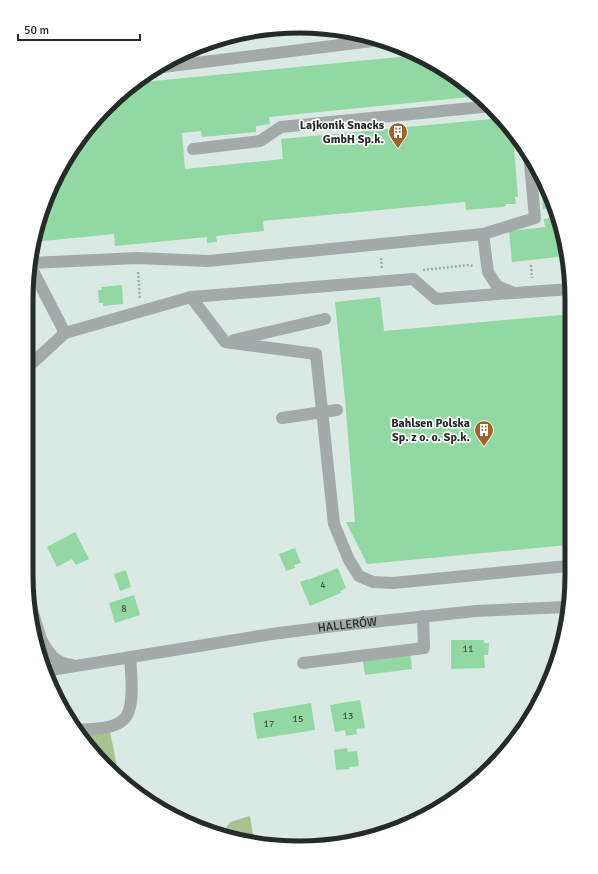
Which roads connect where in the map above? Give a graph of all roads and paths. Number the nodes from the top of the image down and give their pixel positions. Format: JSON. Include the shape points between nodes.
{"nodes":[{"id":1,"x":367,"y":42,"type":"edge"},
{"id":2,"x":171,"y":66,"type":"edge"},
{"id":3,"x":483,"y":107,"type":"edge"},
{"id":4,"x":193,"y":149,"type":"dead end"},
{"id":5,"x":530,"y":168,"type":"edge"},
{"id":6,"x":483,"y":234,"type":"junction"},
{"id":7,"x":137,"y":258,"type":"junction"},
{"id":8,"x":35,"y":263,"type":"edge"},
{"id":9,"x":530,"y":265,"type":"dead end"},
{"id":10,"x":422,"y":270,"type":"dead end"},
{"id":11,"x":488,"y":272,"type":"junction"},
{"id":12,"x":527,"y":281,"type":"dead end"},
{"id":13,"x":36,"y":289,"type":"edge"},
{"id":14,"x":564,"y":289,"type":"edge"},
{"id":15,"x":514,"y":293,"type":"junction"},
{"id":16,"x":191,"y":297,"type":"junction"},
{"id":17,"x":140,"y":304,"type":"dead end"},
{"id":18,"x":324,"y":320,"type":"dead end"},
{"id":19,"x":65,"y":333,"type":"junction"},
{"id":20,"x":225,"y":342,"type":"junction"},
{"id":21,"x":33,"y":362,"type":"edge"},
{"id":22,"x":337,"y":410,"type":"dead end"},
{"id":23,"x":322,"y":412,"type":"junction"},
{"id":24,"x":282,"y":418,"type":"dead end"},
{"id":25,"x":565,"y":566,"type":"edge"},
{"id":26,"x":563,"y":608,"type":"edge"},
{"id":27,"x":423,"y":616,"type":"junction"},
{"id":28,"x":43,"y":648,"type":"edge"},
{"id":29,"x":130,"y":657,"type":"junction"},
{"id":30,"x":303,"y":663,"type":"dead end"},
{"id":31,"x":75,"y":666,"type":"junction"},
{"id":32,"x":50,"y":670,"type":"edge"},
{"id":33,"x":82,"y":729,"type":"edge"}],
"edges":[{"from":1,"to":2,"type":"street"},
{"from":3,"to":4,"type":"street","via":[[281,127],[260,141]]},
{"from":5,"to":6,"type":"street","via":[[535,218]]},
{"from":6,"to":7,"type":"street","via":[[208,261]]},
{"from":6,"to":11,"type":"street"},
{"from":7,"to":8,"type":"street"},
{"from":7,"to":17,"type":"path"},
{"from":9,"to":12,"type":"path","via":[[532,281]]},
{"from":10,"to":11,"type":"path","via":[[469,265]]},
{"from":11,"to":15,"type":"street","via":[[497,286]]},
{"from":13,"to":19,"type":"street"},
{"from":14,"to":15,"type":"street"},
{"from":15,"to":16,"type":"street","via":[[436,299],[413,279]]},
{"from":16,"to":19,"type":"street"},
{"from":16,"to":20,"type":"street"},
{"from":18,"to":20,"type":"street"},
{"from":19,"to":21,"type":"street"},
{"from":20,"to":23,"type":"street","via":[[316,354]]},
{"from":22,"to":23,"type":"street"},
{"from":23,"to":24,"type":"street"},
{"from":23,"to":25,"type":"street","via":[[334,524],[349,560],[359,576],[373,582],[392,583]]},
{"from":26,"to":27,"type":"street","name":"HALLERÓW","via":[[476,611]]},
{"from":27,"to":29,"type":"street","name":"HALLERÓW","via":[[272,634]]},
{"from":27,"to":30,"type":"street","via":[[424,648]]},
{"from":28,"to":31,"type":"street","via":[[55,660]]},
{"from":29,"to":31,"type":"street","name":"HALLERÓW"},
{"from":29,"to":33,"type":"street","via":[[130,708],[124,720],[114,725]]},
{"from":31,"to":32,"type":"street","name":"HALLERÓW"}]}
